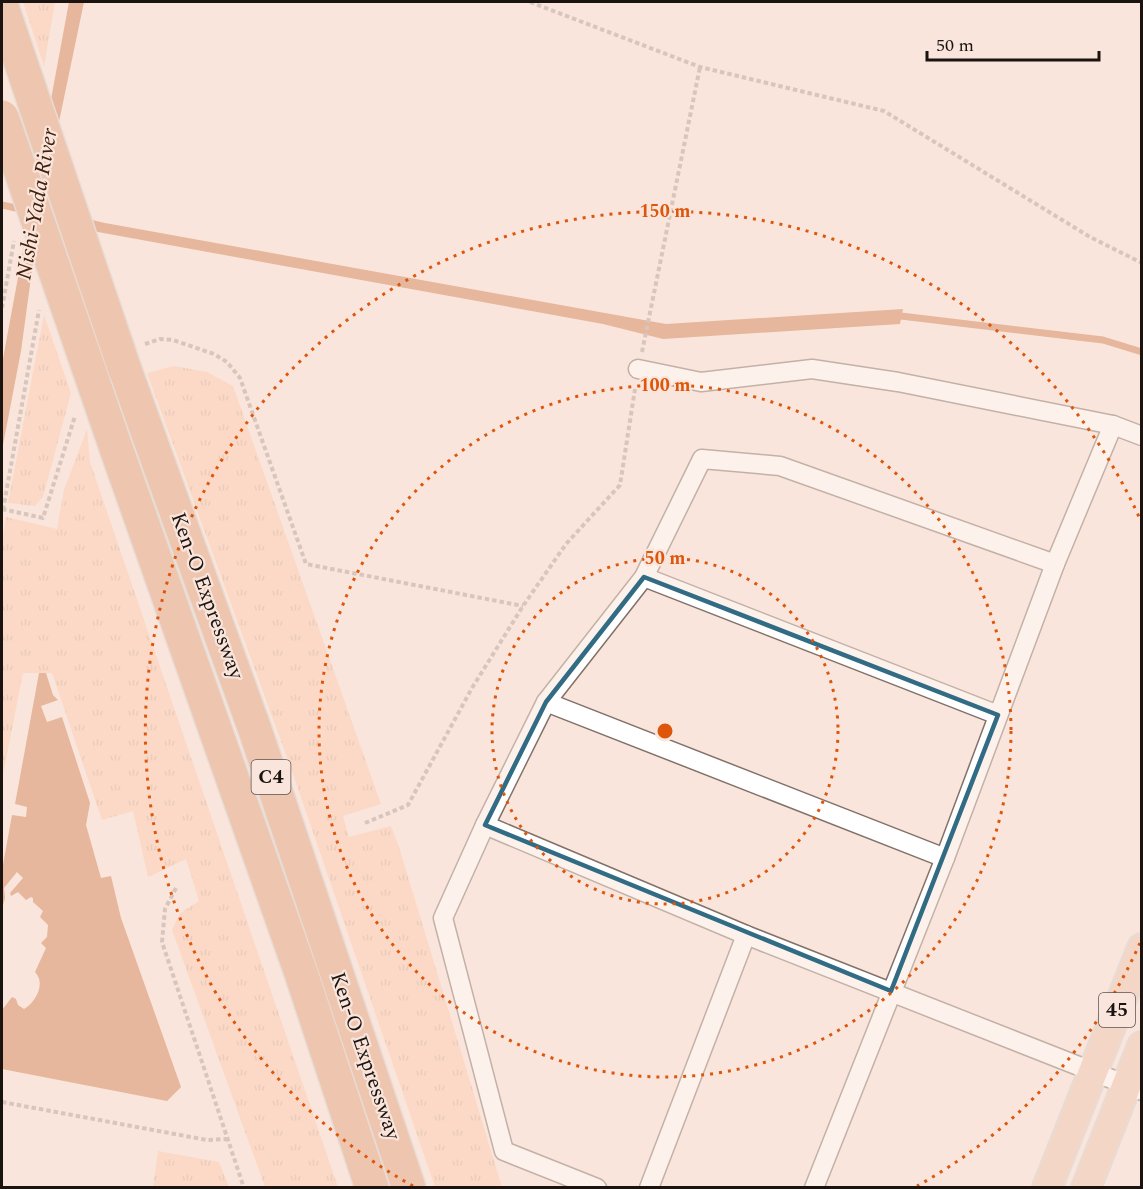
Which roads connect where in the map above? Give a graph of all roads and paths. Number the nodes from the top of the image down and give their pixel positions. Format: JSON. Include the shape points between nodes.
{"nodes":[{"id":1,"x":530,"y":2,"type":"edge"},
{"id":2,"x":2,"y":7,"type":"edge"},
{"id":3,"x":700,"y":67,"type":"junction"},
{"id":4,"x":2,"y":117,"type":"edge"},
{"id":5,"x":15,"y":235,"type":"dead end"},
{"id":6,"x":1142,"y":263,"type":"edge"},
{"id":7,"x":2,"y":308,"type":"edge"},
{"id":8,"x":39,"y":309,"type":"dead end"},
{"id":9,"x":132,"y":358,"type":"junction"},
{"id":10,"x":638,"y":369,"type":"junction"},
{"id":11,"x":78,"y":409,"type":"dead end"},
{"id":12,"x":1113,"y":426,"type":"junction"},
{"id":13,"x":1142,"y":436,"type":"edge"},
{"id":14,"x":2,"y":510,"type":"edge"},
{"id":15,"x":1055,"y":564,"type":"junction"},
{"id":16,"x":644,"y":577,"type":"junction"},
{"id":17,"x":523,"y":606,"type":"junction"},
{"id":18,"x":546,"y":702,"type":"junction"},
{"id":19,"x":998,"y":716,"type":"junction"},
{"id":20,"x":365,"y":823,"type":"dead end"},
{"id":21,"x":485,"y":825,"type":"junction"},
{"id":22,"x":945,"y":858,"type":"junction"},
{"id":23,"x":176,"y":888,"type":"dead end"},
{"id":24,"x":746,"y":935,"type":"junction"},
{"id":25,"x":1142,"y":948,"type":"edge"},
{"id":26,"x":891,"y":991,"type":"junction"},
{"id":27,"x":1142,"y":1046,"type":"edge"},
{"id":28,"x":1093,"y":1072,"type":"junction"},
{"id":29,"x":1134,"y":1088,"type":"edge"},
{"id":30,"x":2,"y":1102,"type":"edge"},
{"id":31,"x":228,"y":1138,"type":"junction"},
{"id":32,"x":244,"y":1188,"type":"edge"},
{"id":33,"x":372,"y":1188,"type":"edge"},
{"id":34,"x":410,"y":1188,"type":"edge"},
{"id":35,"x":597,"y":1188,"type":"edge"},
{"id":36,"x":649,"y":1188,"type":"edge"},
{"id":37,"x":814,"y":1188,"type":"edge"},
{"id":38,"x":1047,"y":1188,"type":"edge"},
{"id":39,"x":1086,"y":1188,"type":"edge"}],
"edges":[{"from":1,"to":3,"type":"path"},
{"from":2,"to":9,"type":"highway","name":"Ken-O Expressway","number":"C4","bridge":true},
{"from":3,"to":6,"type":"path","via":[[884,111],[1090,237]]},
{"from":3,"to":10,"type":"path"},
{"from":4,"to":33,"type":"highway","name":"Ken-O Expressway","number":"C4","bridge":true,"via":[[302,973]]},
{"from":5,"to":7,"type":"path"},
{"from":8,"to":14,"type":"path"},
{"from":9,"to":17,"type":"path","via":[[160,339],[173,340],[214,354],[240,378],[306,564]]},
{"from":9,"to":34,"type":"highway","name":"Ken-O Expressway","number":"C4"},
{"from":10,"to":12,"type":"street","via":[[701,382],[812,369],[898,382]]},
{"from":10,"to":17,"type":"path","via":[[620,484],[566,544]]},
{"from":11,"to":14,"type":"path","via":[[44,518]]},
{"from":12,"to":13,"type":"street"},
{"from":12,"to":15,"type":"street"},
{"from":15,"to":16,"type":"street","via":[[780,466],[702,459]]},
{"from":15,"to":19,"type":"street"},
{"from":16,"to":18,"type":"street"},
{"from":16,"to":19,"type":"street"},
{"from":17,"to":20,"type":"path","via":[[472,688],[408,805]]},
{"from":18,"to":21,"type":"street"},
{"from":18,"to":22,"type":"street"},
{"from":19,"to":22,"type":"street"},
{"from":21,"to":24,"type":"street"},
{"from":21,"to":35,"type":"street","via":[[443,918],[504,1151]]},
{"from":22,"to":26,"type":"street"},
{"from":23,"to":31,"type":"path","via":[[165,909],[162,942]]},
{"from":24,"to":26,"type":"street"},
{"from":24,"to":36,"type":"street"},
{"from":25,"to":28,"type":"main road","number":"45"},
{"from":26,"to":28,"type":"street"},
{"from":26,"to":37,"type":"street"},
{"from":27,"to":29,"type":"main road","number":"45"},
{"from":28,"to":29,"type":"street"},
{"from":28,"to":38,"type":"main road","number":"45"},
{"from":29,"to":39,"type":"main road","number":"45"},
{"from":30,"to":31,"type":"path","via":[[207,1140]]},
{"from":31,"to":32,"type":"path"}]}
